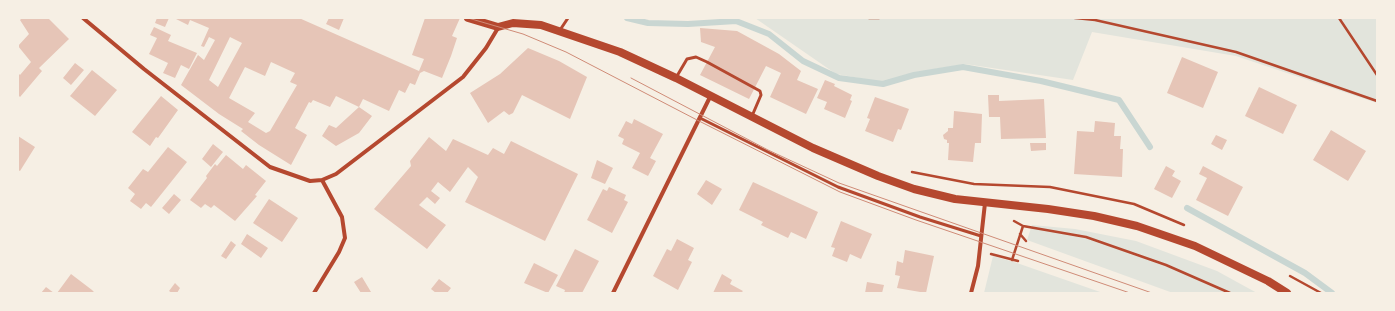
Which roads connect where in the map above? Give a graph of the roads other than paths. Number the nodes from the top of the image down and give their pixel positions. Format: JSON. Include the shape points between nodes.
{"nodes":[{"id":1,"x":83,"y":18,"type":"edge"},
{"id":2,"x":468,"y":18,"type":"edge"},
{"id":3,"x":568,"y":18,"type":"edge"},
{"id":4,"x":482,"y":20,"type":"edge"},
{"id":5,"x":498,"y":27,"type":"junction"},
{"id":6,"x":559,"y":31,"type":"junction"},
{"id":7,"x":676,"y":78,"type":"junction"},
{"id":8,"x":711,"y":95,"type":"junction"},
{"id":9,"x":752,"y":116,"type":"junction"},
{"id":10,"x":700,"y":118,"type":"junction"},
{"id":11,"x":322,"y":180,"type":"junction"},
{"id":12,"x":985,"y":203,"type":"junction"},
{"id":13,"x":981,"y":236,"type":"junction"},
{"id":14,"x":314,"y":293,"type":"edge"},
{"id":15,"x":613,"y":293,"type":"edge"},
{"id":16,"x":971,"y":293,"type":"edge"},
{"id":17,"x":1287,"y":293,"type":"edge"}],
"edges":[{"from":1,"to":11,"type":"street","via":[[270,167],[310,181]]},
{"from":2,"to":4,"type":"main road"},
{"from":3,"to":6,"type":"lane"},
{"from":4,"to":5,"type":"main road"},
{"from":5,"to":6,"type":"main road","via":[[524,23]]},
{"from":5,"to":11,"type":"street","via":[[486,48],[463,77],[355,161]]},
{"from":6,"to":7,"type":"main road","via":[[620,52]]},
{"from":7,"to":8,"type":"main road"},
{"from":7,"to":9,"type":"lane","via":[[687,59],[696,57],[707,62],[760,91],[761,95]]},
{"from":8,"to":9,"type":"main road"},
{"from":8,"to":10,"type":"street"},
{"from":9,"to":12,"type":"main road","via":[[813,148],[878,176],[948,198]]},
{"from":10,"to":13,"type":"lane","via":[[838,187]]},
{"from":10,"to":15,"type":"street"},
{"from":11,"to":14,"type":"street","via":[[342,217],[345,238]]},
{"from":12,"to":13,"type":"street"},
{"from":12,"to":17,"type":"main road","via":[[1048,209],[1137,226],[1195,246],[1268,281]]},
{"from":13,"to":16,"type":"street","via":[[978,266]]}]}
